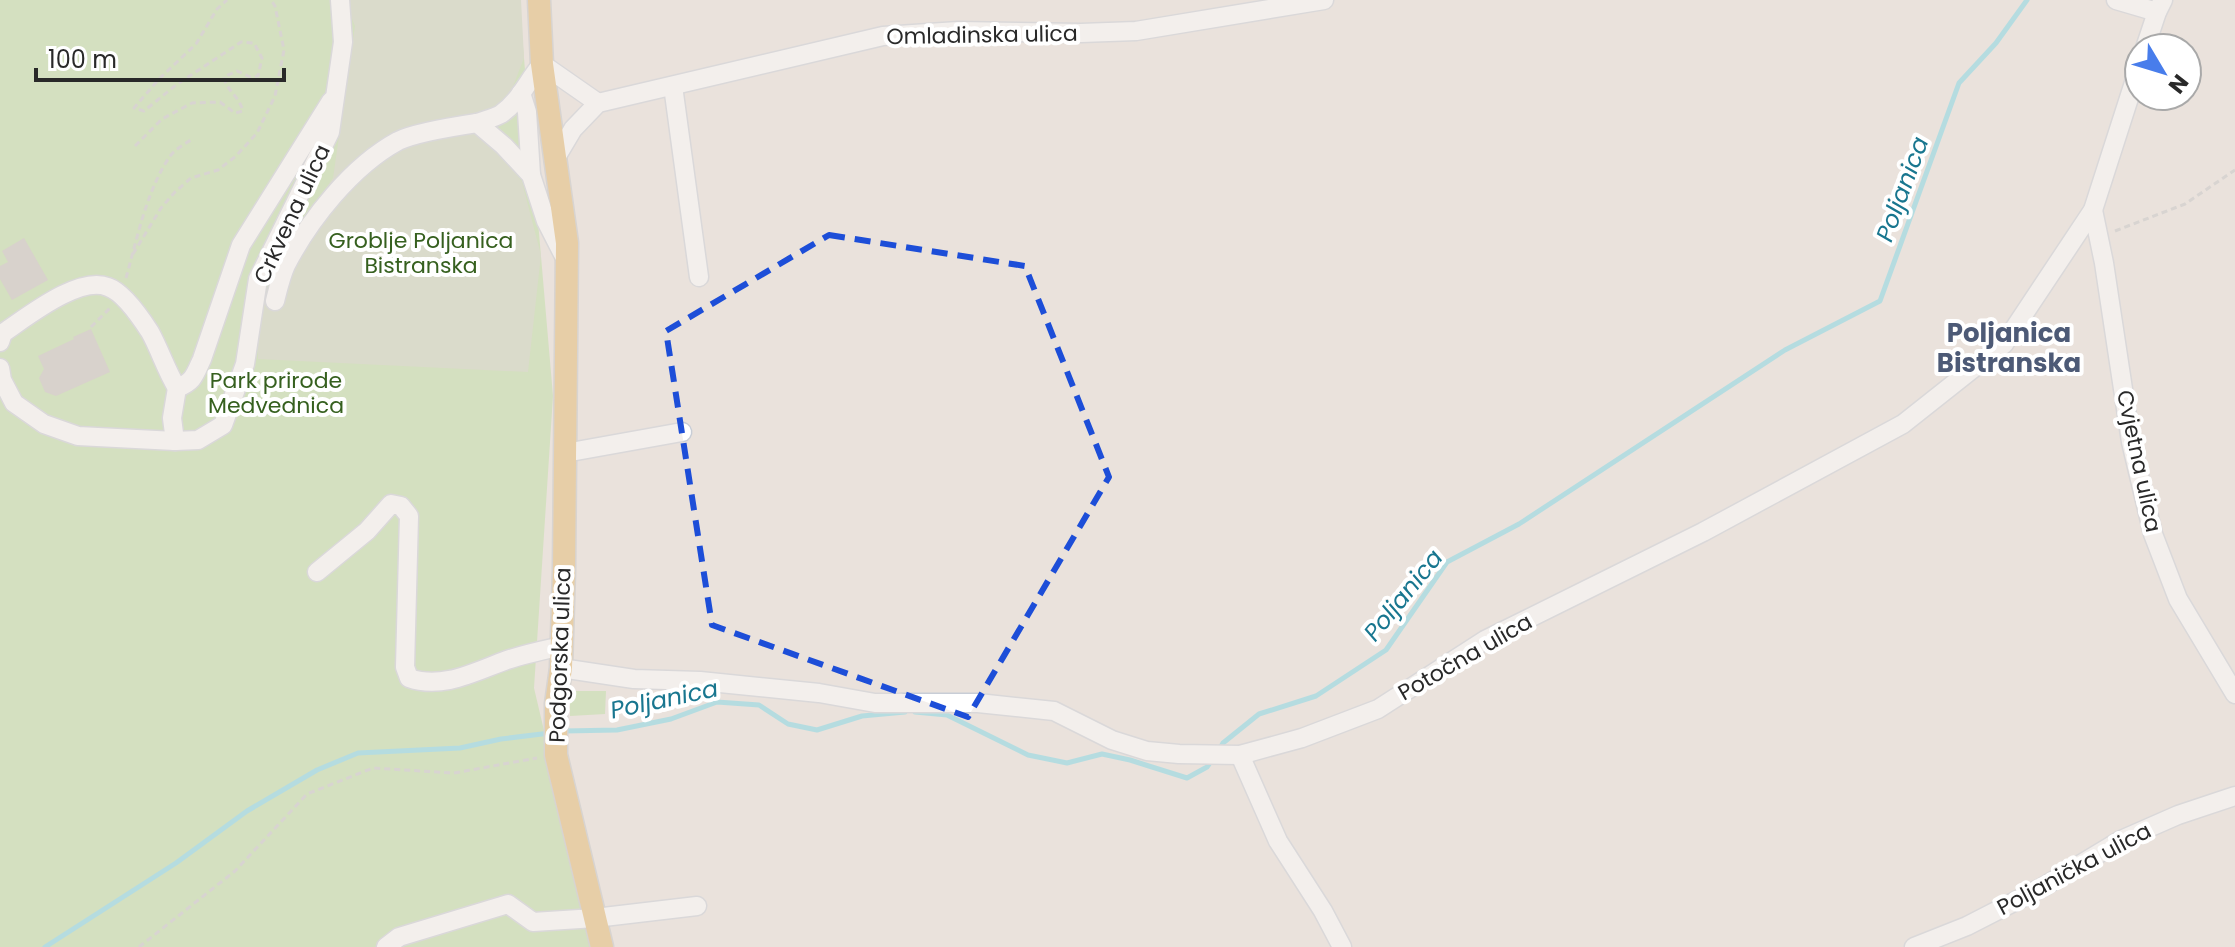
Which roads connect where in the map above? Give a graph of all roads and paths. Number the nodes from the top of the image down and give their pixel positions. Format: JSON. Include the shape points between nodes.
{"nodes":[{"id":1,"x":227,"y":0,"type":"edge"},
{"id":2,"x":271,"y":0,"type":"edge"},
{"id":3,"x":340,"y":0,"type":"edge"},
{"id":4,"x":539,"y":0,"type":"edge"},
{"id":5,"x":1324,"y":0,"type":"edge"},
{"id":6,"x":2116,"y":0,"type":"edge"},
{"id":7,"x":1252,"y":6,"type":"edge"},
{"id":8,"x":2160,"y":6,"type":"edge"},
{"id":9,"x":2151,"y":32,"type":"edge"},
{"id":10,"x":542,"y":64,"type":"junction"},
{"id":11,"x":673,"y":86,"type":"junction"},
{"id":12,"x":337,"y":92,"type":"junction"},
{"id":13,"x":521,"y":93,"type":"junction"},
{"id":14,"x":598,"y":103,"type":"junction"},
{"id":15,"x":2125,"y":112,"type":"edge"},
{"id":16,"x":477,"y":123,"type":"junction"},
{"id":17,"x":191,"y":140,"type":"dead end"},
{"id":18,"x":135,"y":146,"type":"dead end"},
{"id":19,"x":554,"y":161,"type":"junction"},
{"id":20,"x":2235,"y":170,"type":"edge"},
{"id":21,"x":531,"y":175,"type":"junction"},
{"id":22,"x":2093,"y":210,"type":"junction"},
{"id":23,"x":2099,"y":238,"type":"junction"},
{"id":24,"x":133,"y":254,"type":"junction"},
{"id":25,"x":567,"y":261,"type":"junction"},
{"id":26,"x":699,"y":277,"type":"dead end"},
{"id":27,"x":122,"y":295,"type":"junction"},
{"id":28,"x":275,"y":301,"type":"dead end"},
{"id":29,"x":91,"y":327,"type":"dead end"},
{"id":30,"x":0,"y":342,"type":"edge"},
{"id":31,"x":0,"y":368,"type":"edge"},
{"id":32,"x":177,"y":388,"type":"junction"},
{"id":33,"x":682,"y":432,"type":"dead end"},
{"id":34,"x":175,"y":441,"type":"junction"},
{"id":35,"x":565,"y":453,"type":"junction"},
{"id":36,"x":317,"y":572,"type":"dead end"},
{"id":37,"x":562,"y":657,"type":"junction"},
{"id":38,"x":2235,"y":694,"type":"edge"},
{"id":39,"x":556,"y":740,"type":"junction"},
{"id":40,"x":1234,"y":755,"type":"junction"},
{"id":41,"x":2235,"y":796,"type":"edge"},
{"id":42,"x":697,"y":906,"type":"dead end"},
{"id":43,"x":595,"y":918,"type":"junction"},
{"id":44,"x":139,"y":947,"type":"edge"},
{"id":45,"x":386,"y":947,"type":"edge"},
{"id":46,"x":602,"y":947,"type":"edge"},
{"id":47,"x":1342,"y":947,"type":"edge"},
{"id":48,"x":1914,"y":947,"type":"edge"}],
"edges":[{"from":1,"to":18,"type":"path","via":[[196,44],[134,108],[144,111],[241,42],[254,43],[262,58],[258,76],[237,71],[224,77],[243,111],[235,113],[220,102],[192,103],[162,119]]},
{"from":2,"to":24,"type":"path","via":[[284,50],[275,96],[257,133],[218,170],[191,178],[175,192]]},
{"from":3,"to":12,"type":"street","name":"Crkvena ulica","via":[[343,42]]},
{"from":4,"to":10,"type":"main road","name":"Podgorska ulica"},
{"from":5,"to":7,"type":"street","name":"Omladinska ulica"},
{"from":6,"to":8,"type":"street"},
{"from":7,"to":11,"type":"street","name":"Omladinska ulica","via":[[1136,31],[883,36]]},
{"from":8,"to":9,"type":"street"},
{"from":10,"to":13,"type":"street"},
{"from":10,"to":14,"type":"street"},
{"from":10,"to":19,"type":"main road","name":"Podgorska ulica"},
{"from":11,"to":14,"type":"street","name":"Omladinska ulica"},
{"from":11,"to":26,"type":"street"},
{"from":12,"to":32,"type":"street","name":"Crkvena ulica","via":[[241,245],[198,368],[188,384]]},
{"from":12,"to":34,"type":"street","name":"Crkvena ulica","via":[[330,132],[258,279],[245,364],[223,425],[198,440]]},
{"from":13,"to":16,"type":"street","via":[[499,115]]},
{"from":13,"to":21,"type":"street"},
{"from":14,"to":19,"type":"street","via":[[573,129]]},
{"from":15,"to":22,"type":"street","name":"Potočna ulica"},
{"from":16,"to":21,"type":"street"},
{"from":16,"to":28,"type":"street","via":[[400,140],[340,188],[285,267]]},
{"from":17,"to":24,"type":"path","via":[[172,153],[156,184]]},
{"from":19,"to":25,"type":"main road","name":"Podgorska ulica"},
{"from":20,"to":23,"type":"path","via":[[2185,204]]},
{"from":21,"to":25,"type":"street"},
{"from":22,"to":23,"type":"street","name":"Cvjetna ulica"},
{"from":22,"to":40,"type":"street","name":"Potočna ulica","via":[[2004,344],[1903,424],[1703,532],[1485,640],[1378,709],[1302,738]]},
{"from":23,"to":38,"type":"street","name":"Cvjetna ulica","via":[[2131,442],[2153,534],[2178,599]]},
{"from":24,"to":27,"type":"path"},
{"from":25,"to":35,"type":"main road","name":"Podgorska ulica"},
{"from":27,"to":29,"type":"path"},
{"from":27,"to":30,"type":"street","via":[[100,284],[70,291],[3,333]]},
{"from":27,"to":32,"type":"street","via":[[150,332]]},
{"from":31,"to":34,"type":"street","name":"Crkvena ulica","via":[[14,403],[44,424],[78,436]]},
{"from":32,"to":34,"type":"street"},
{"from":33,"to":35,"type":"street"},
{"from":35,"to":37,"type":"main road","name":"Podgorska ulica"},
{"from":36,"to":37,"type":"street","via":[[391,504],[401,506],[409,516],[409,678],[423,683],[456,679],[510,659]]},
{"from":37,"to":39,"type":"main road","name":"Podgorska ulica"},
{"from":37,"to":40,"type":"street","name":"Potočna ulica","via":[[634,679],[700,681],[875,703],[978,703],[1054,711],[1147,751]]},
{"from":39,"to":43,"type":"main road","name":"Podgorska ulica"},
{"from":39,"to":44,"type":"path","via":[[454,773],[373,768],[307,794],[235,871]]},
{"from":40,"to":47,"type":"street"},
{"from":41,"to":48,"type":"street","name":"Poljanička ulica","via":[[2121,840],[2043,887]]},
{"from":42,"to":43,"type":"street"},
{"from":43,"to":45,"type":"street","via":[[533,922],[508,904],[399,937]]},
{"from":43,"to":46,"type":"main road","name":"Podgorska ulica"}]}
